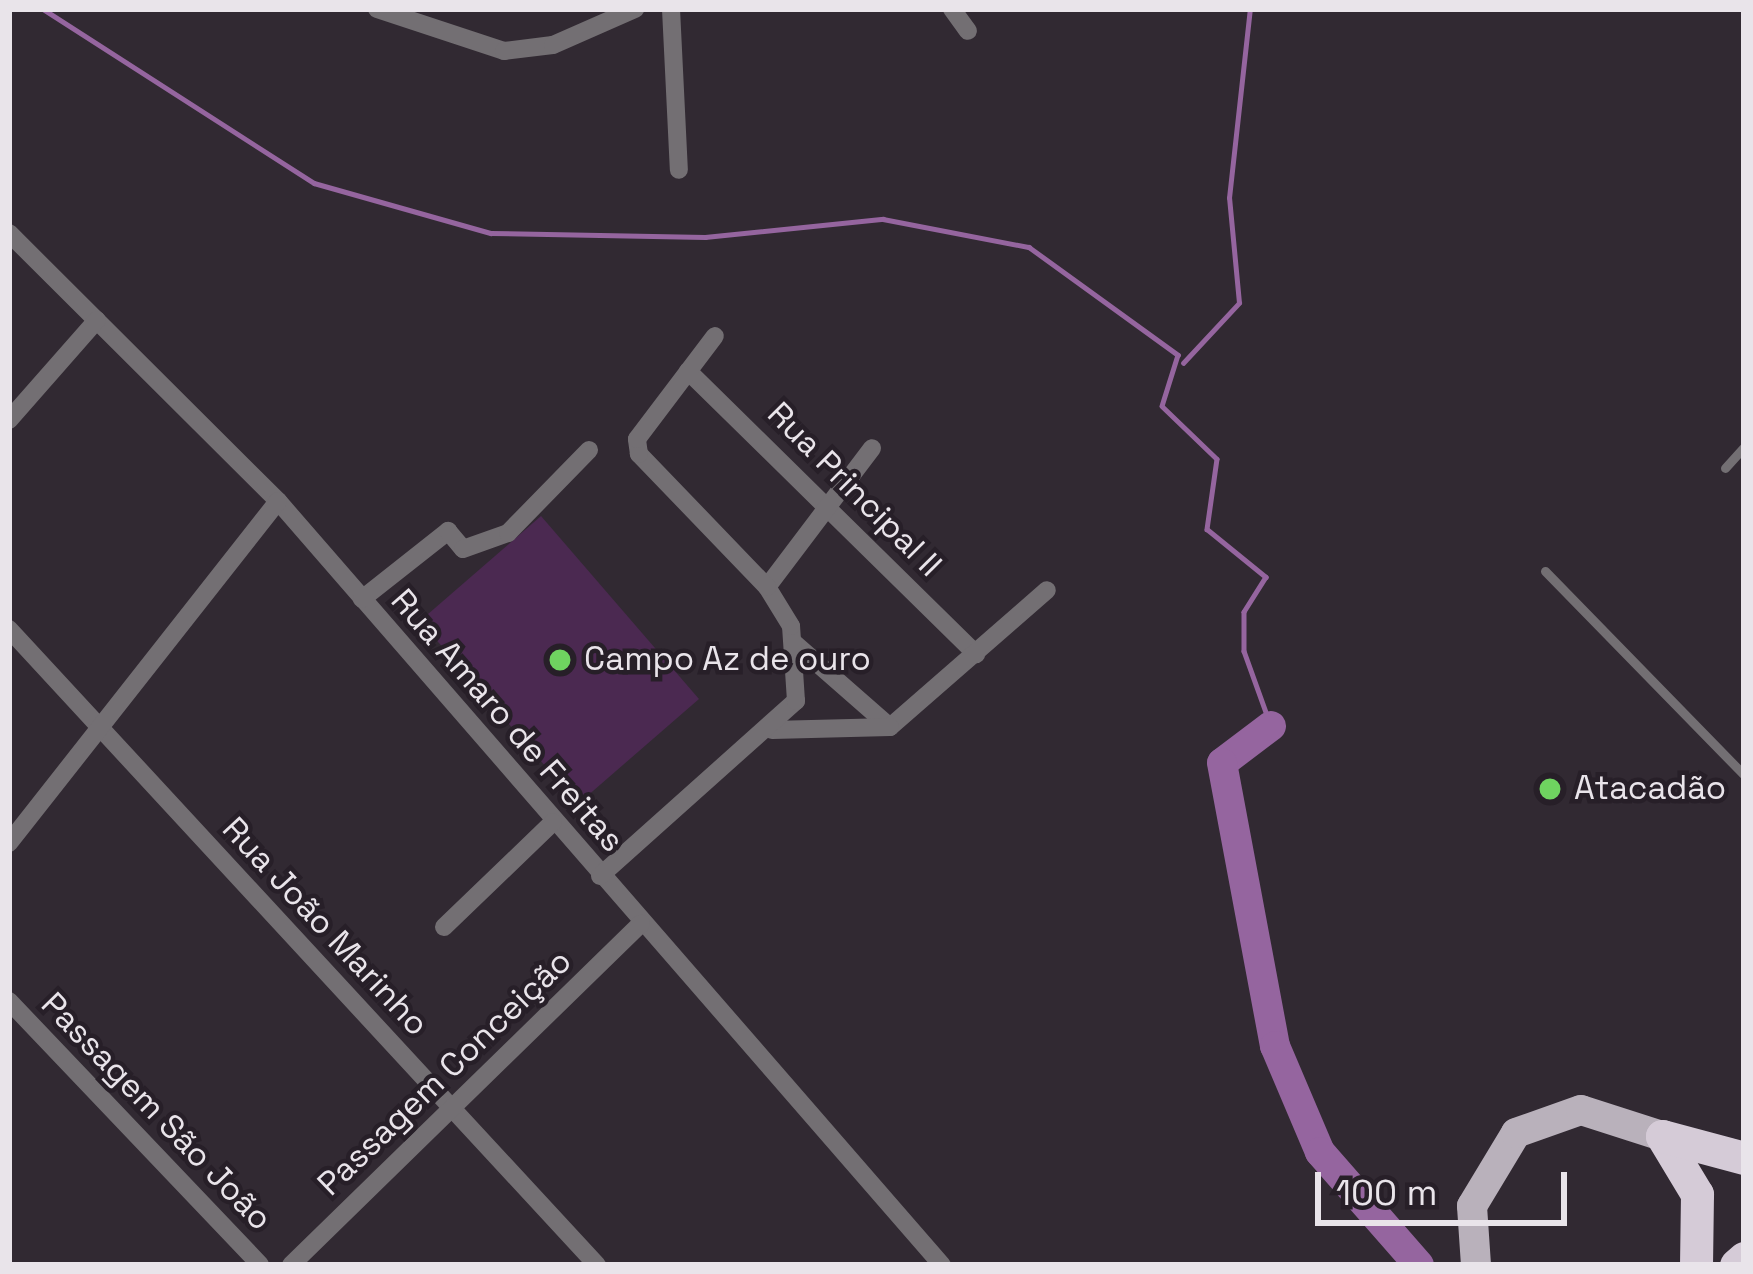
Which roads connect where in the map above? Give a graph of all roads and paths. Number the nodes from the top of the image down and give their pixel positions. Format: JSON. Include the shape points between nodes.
{"nodes":[{"id":1,"x":377,"y":9,"type":"edge"},
{"id":2,"x":635,"y":9,"type":"edge"},
{"id":3,"x":670,"y":9,"type":"edge"},
{"id":4,"x":952,"y":9,"type":"edge"},
{"id":5,"x":968,"y":31,"type":"dead end"},
{"id":6,"x":679,"y":170,"type":"dead end"},
{"id":7,"x":9,"y":233,"type":"edge"},
{"id":8,"x":98,"y":320,"type":"junction"},
{"id":9,"x":715,"y":336,"type":"dead end"},
{"id":10,"x":688,"y":371,"type":"junction"},
{"id":11,"x":9,"y":420,"type":"edge"},
{"id":12,"x":1744,"y":447,"type":"edge"},
{"id":13,"x":872,"y":448,"type":"dead end"},
{"id":14,"x":589,"y":449,"type":"dead end"},
{"id":15,"x":1725,"y":468,"type":"dead end"},
{"id":16,"x":278,"y":501,"type":"junction"},
{"id":17,"x":830,"y":504,"type":"junction"},
{"id":18,"x":1545,"y":571,"type":"dead end"},
{"id":19,"x":767,"y":587,"type":"junction"},
{"id":20,"x":1047,"y":590,"type":"dead end"},
{"id":21,"x":362,"y":599,"type":"junction"},
{"id":22,"x":9,"y":629,"type":"edge"},
{"id":23,"x":794,"y":642,"type":"junction"},
{"id":24,"x":976,"y":654,"type":"junction"},
{"id":25,"x":890,"y":727,"type":"junction"},
{"id":26,"x":100,"y":728,"type":"junction"},
{"id":27,"x":772,"y":730,"type":"junction"},
{"id":28,"x":1744,"y":775,"type":"edge"},
{"id":29,"x":553,"y":822,"type":"junction"},
{"id":30,"x":9,"y":843,"type":"edge"},
{"id":31,"x":599,"y":876,"type":"junction"},
{"id":32,"x":641,"y":923,"type":"junction"},
{"id":33,"x":444,"y":927,"type":"dead end"},
{"id":34,"x":9,"y":1001,"type":"edge"},
{"id":35,"x":454,"y":1109,"type":"junction"},
{"id":36,"x":1662,"y":1136,"type":"junction"},
{"id":37,"x":1744,"y":1158,"type":"edge"},
{"id":38,"x":1744,"y":1258,"type":"edge"},
{"id":39,"x":260,"y":1265,"type":"edge"},
{"id":40,"x":291,"y":1265,"type":"edge"},
{"id":41,"x":597,"y":1265,"type":"edge"},
{"id":42,"x":942,"y":1265,"type":"edge"},
{"id":43,"x":1476,"y":1265,"type":"edge"},
{"id":44,"x":1696,"y":1265,"type":"edge"},
{"id":45,"x":1736,"y":1265,"type":"edge"}],
"edges":[{"from":1,"to":2,"type":"street","via":[[504,51],[553,45]]},
{"from":3,"to":6,"type":"street"},
{"from":4,"to":5,"type":"street"},
{"from":7,"to":8,"type":"street","name":"Rua Amaro de Freitas"},
{"from":8,"to":11,"type":"street"},
{"from":8,"to":16,"type":"street","name":"Rua Amaro de Freitas"},
{"from":9,"to":10,"type":"street"},
{"from":10,"to":17,"type":"street","name":"Rua Principal II"},
{"from":10,"to":19,"type":"street","via":[[637,440],[639,454]]},
{"from":12,"to":15,"type":"lane"},
{"from":13,"to":17,"type":"street"},
{"from":14,"to":21,"type":"street","via":[[508,533],[463,550],[448,531]]},
{"from":16,"to":21,"type":"street","name":"Rua Amaro de Freitas"},
{"from":16,"to":26,"type":"street"},
{"from":17,"to":19,"type":"street"},
{"from":17,"to":24,"type":"street","name":"Rua Principal II"},
{"from":18,"to":28,"type":"lane"},
{"from":19,"to":23,"type":"street"},
{"from":20,"to":24,"type":"street"},
{"from":21,"to":29,"type":"street","name":"Rua Amaro de Freitas"},
{"from":22,"to":26,"type":"street","name":"Rua João Marinho"},
{"from":23,"to":25,"type":"street"},
{"from":23,"to":27,"type":"street","via":[[796,701]]},
{"from":24,"to":25,"type":"street"},
{"from":25,"to":27,"type":"street"},
{"from":26,"to":30,"type":"street"},
{"from":26,"to":35,"type":"street","name":"Rua João Marinho"},
{"from":27,"to":31,"type":"street"},
{"from":29,"to":31,"type":"street","name":"Rua Amaro de Freitas"},
{"from":29,"to":33,"type":"street"},
{"from":31,"to":32,"type":"street","name":"Rua Amaro de Freitas"},
{"from":32,"to":35,"type":"street","name":"Passagem Conceição"},
{"from":32,"to":42,"type":"street","name":"Rua Amaro de Freitas"},
{"from":34,"to":39,"type":"street","name":"Passagem São João"},
{"from":35,"to":40,"type":"street","name":"Passagem Conceição"},
{"from":35,"to":41,"type":"street","name":"Rua João Marinho"},
{"from":36,"to":37,"type":"highway"},
{"from":36,"to":43,"type":"main road","via":[[1598,1110],[1547,1117],[1503,1144],[1472,1205]]},
{"from":36,"to":44,"type":"highway","via":[[1697,1194]]},
{"from":38,"to":45,"type":"highway"}]}
